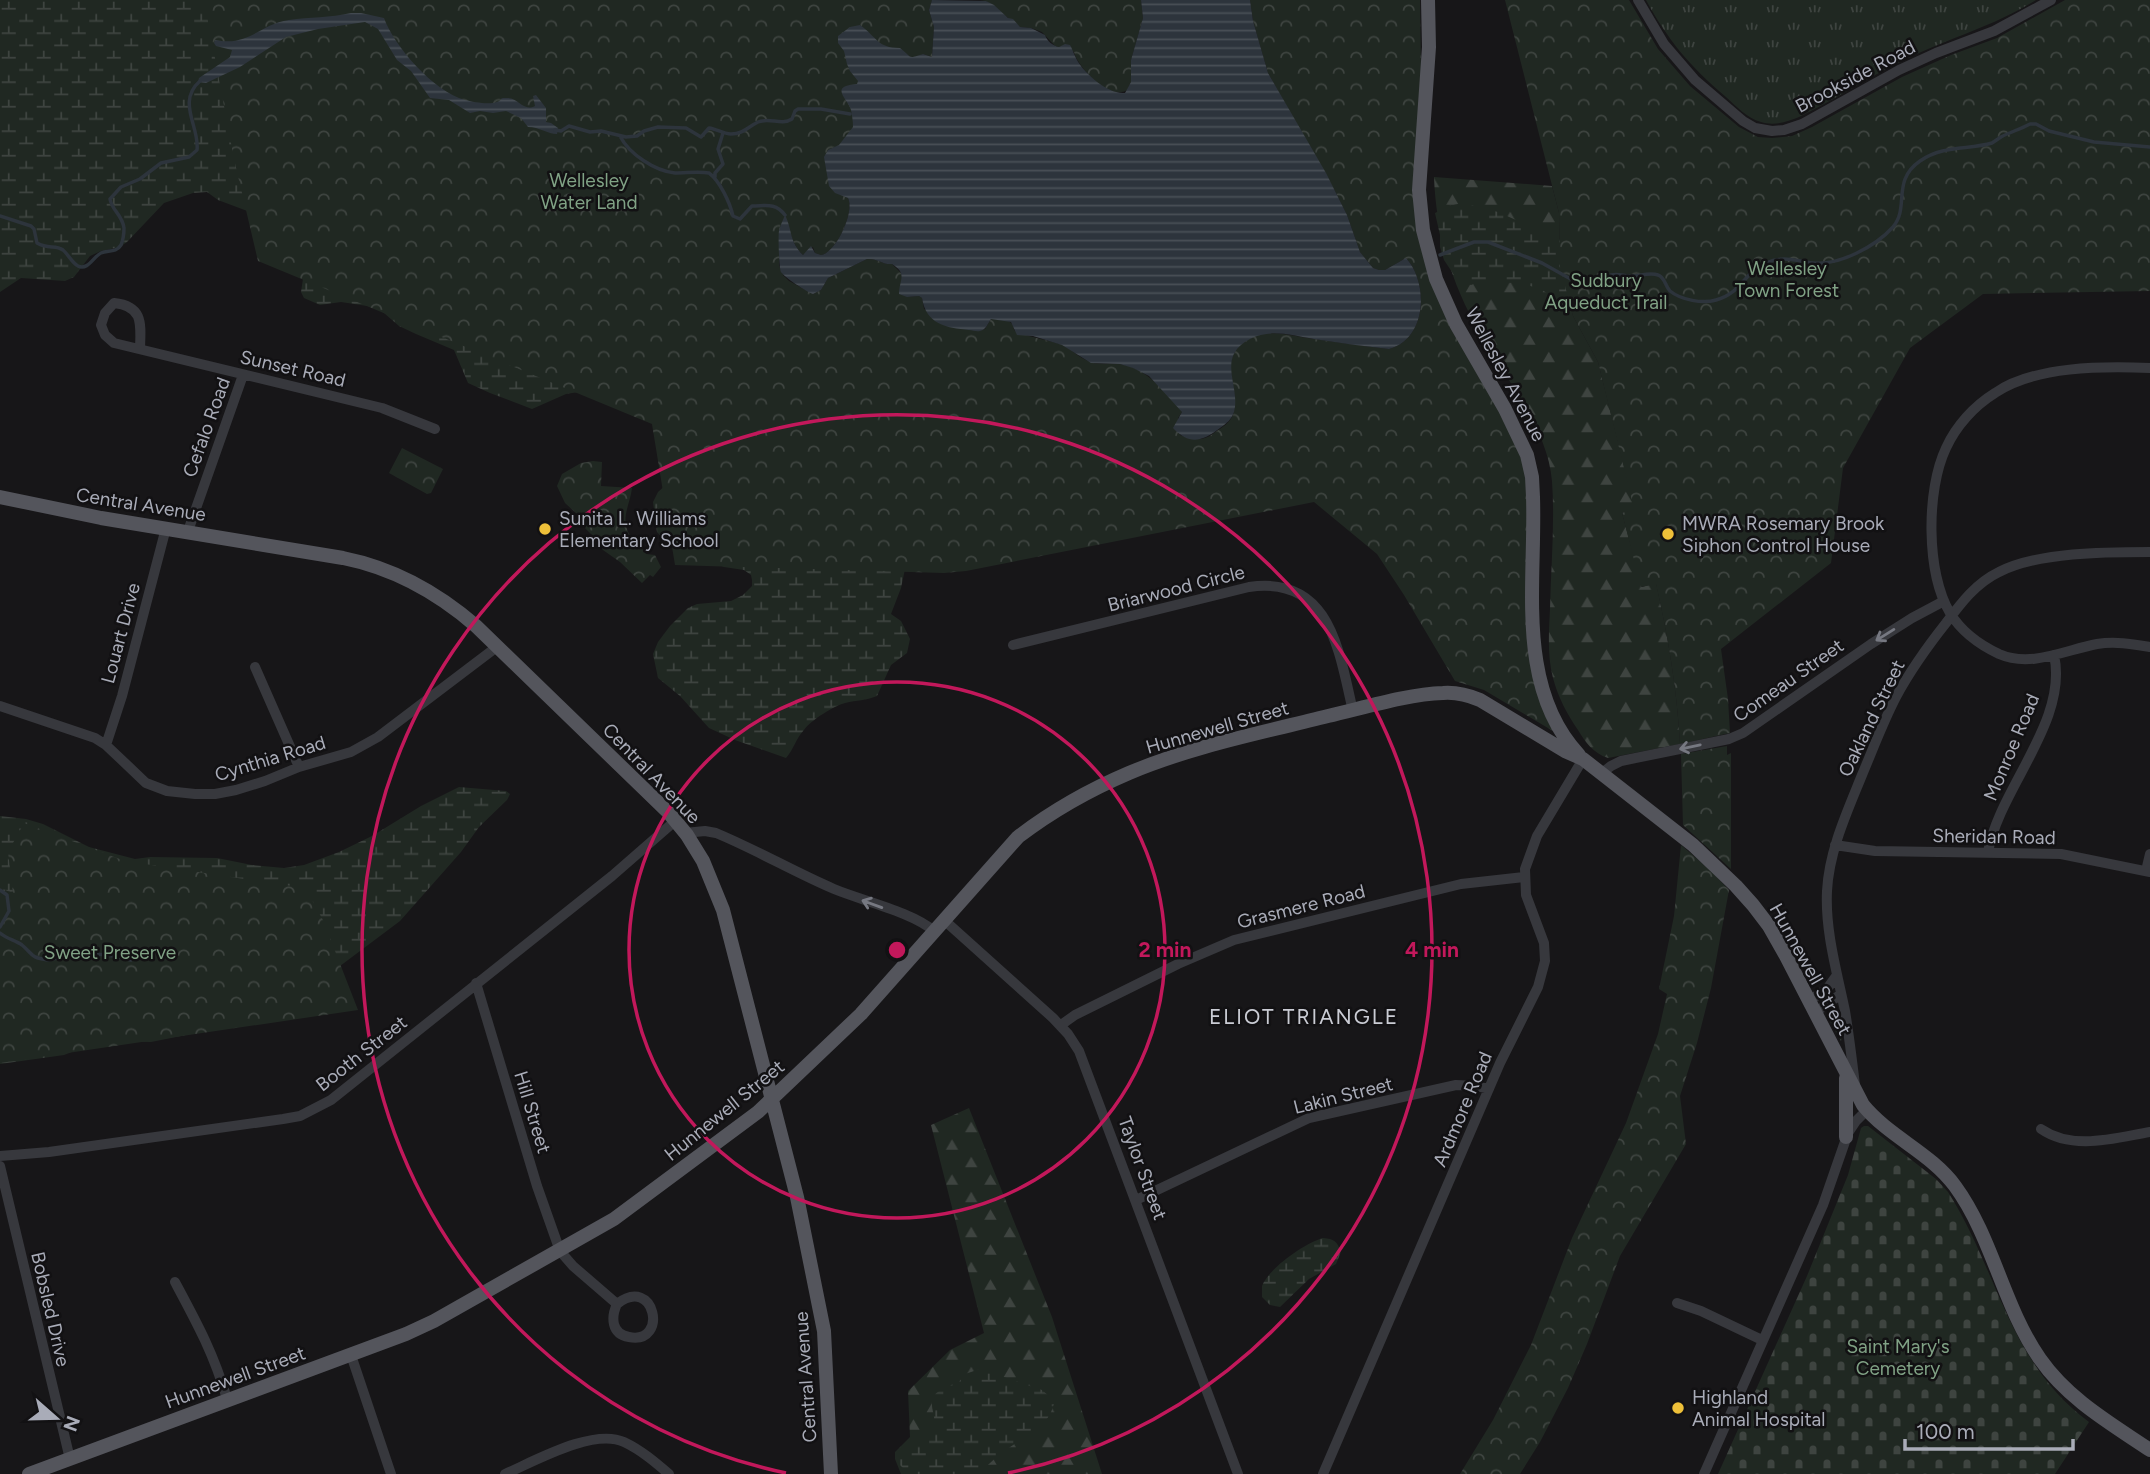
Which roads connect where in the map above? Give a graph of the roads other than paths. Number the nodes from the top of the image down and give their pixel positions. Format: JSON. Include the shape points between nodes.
{"nodes":[{"id":1,"x":1428,"y":0,"type":"edge"},
{"id":2,"x":1638,"y":0,"type":"edge"},
{"id":3,"x":2051,"y":0,"type":"edge"},
{"id":4,"x":140,"y":348,"type":"junction"},
{"id":5,"x":2150,"y":368,"type":"edge"},
{"id":6,"x":243,"y":375,"type":"junction"},
{"id":7,"x":435,"y":429,"type":"dead end"},
{"id":8,"x":0,"y":497,"type":"edge"},
{"id":9,"x":166,"y":528,"type":"junction"},
{"id":10,"x":188,"y":531,"type":"junction"},
{"id":11,"x":2150,"y":552,"type":"edge"},
{"id":12,"x":1944,"y":601,"type":"junction"},
{"id":13,"x":1952,"y":615,"type":"junction"},
{"id":14,"x":1013,"y":645,"type":"dead end"},
{"id":15,"x":498,"y":646,"type":"junction"},
{"id":16,"x":2150,"y":646,"type":"edge"},
{"id":17,"x":2054,"y":654,"type":"junction"},
{"id":18,"x":255,"y":667,"type":"dead end"},
{"id":19,"x":0,"y":706,"type":"edge"},
{"id":20,"x":1353,"y":710,"type":"junction"},
{"id":21,"x":106,"y":745,"type":"junction"},
{"id":22,"x":1583,"y":759,"type":"junction"},
{"id":23,"x":299,"y":767,"type":"junction"},
{"id":24,"x":1602,"y":773,"type":"junction"},
{"id":25,"x":675,"y":821,"type":"junction"},
{"id":26,"x":685,"y":833,"type":"junction"},
{"id":27,"x":1835,"y":845,"type":"junction"},
{"id":28,"x":1988,"y":852,"type":"junction"},
{"id":29,"x":2150,"y":854,"type":"edge"},
{"id":30,"x":2148,"y":872,"type":"edge"},
{"id":31,"x":1524,"y":877,"type":"junction"},
{"id":32,"x":939,"y":926,"type":"junction"},
{"id":33,"x":1837,"y":975,"type":"junction"},
{"id":34,"x":477,"y":983,"type":"junction"},
{"id":35,"x":1841,"y":994,"type":"junction"},
{"id":36,"x":1813,"y":1006,"type":"junction"},
{"id":37,"x":1061,"y":1025,"type":"junction"},
{"id":38,"x":1846,"y":1073,"type":"junction"},
{"id":39,"x":1489,"y":1089,"type":"junction"},
{"id":40,"x":1857,"y":1094,"type":"junction"},
{"id":41,"x":772,"y":1100,"type":"junction"},
{"id":42,"x":1867,"y":1110,"type":"junction"},
{"id":43,"x":2041,"y":1129,"type":"dead end"},
{"id":44,"x":2150,"y":1132,"type":"edge"},
{"id":45,"x":1846,"y":1137,"type":"junction"},
{"id":46,"x":0,"y":1156,"type":"edge"},
{"id":47,"x":0,"y":1166,"type":"edge"},
{"id":48,"x":1136,"y":1200,"type":"junction"},
{"id":49,"x":560,"y":1251,"type":"junction"},
{"id":50,"x":175,"y":1282,"type":"dead end"},
{"id":51,"x":1677,"y":1303,"type":"dead end"},
{"id":52,"x":617,"y":1304,"type":"dead end"},
{"id":53,"x":1762,"y":1340,"type":"junction"},
{"id":54,"x":351,"y":1355,"type":"junction"},
{"id":55,"x":227,"y":1399,"type":"junction"},
{"id":56,"x":2150,"y":1450,"type":"edge"},
{"id":57,"x":70,"y":1459,"type":"junction"},
{"id":58,"x":29,"y":1474,"type":"edge"},
{"id":59,"x":391,"y":1474,"type":"edge"},
{"id":60,"x":505,"y":1474,"type":"edge"},
{"id":61,"x":669,"y":1474,"type":"edge"},
{"id":62,"x":831,"y":1474,"type":"edge"},
{"id":63,"x":1238,"y":1474,"type":"edge"},
{"id":64,"x":1323,"y":1474,"type":"edge"},
{"id":65,"x":1704,"y":1474,"type":"edge"}],
"edges":[{"from":1,"to":22,"type":"main road","name":"Wellesley Avenue","via":[[1419,190],[1423,230],[1436,279],[1456,324],[1527,454],[1534,497],[1533,628],[1539,678],[1554,721]]},
{"from":2,"to":3,"type":"street","name":"Brookside Road","via":[[1664,44],[1695,80],[1743,121],[1772,131],[1802,124],[1899,70],[1994,31]]},
{"from":4,"to":4,"type":"street","name":"Sunset Road","via":[[139,318],[134,309],[114,303],[101,325],[105,335],[114,343]]},
{"from":4,"to":6,"type":"street","name":"Sunset Road"},
{"from":5,"to":12,"type":"street","via":[[2079,369],[2027,378],[1994,393],[1966,417],[1945,450],[1933,488],[1933,547]]},
{"from":6,"to":7,"type":"street","name":"Sunset Road","via":[[388,410]]},
{"from":6,"to":10,"type":"street","name":"Cefalo Road"},
{"from":8,"to":9,"type":"main road","name":"Central Avenue"},
{"from":9,"to":10,"type":"main road","name":"Central Avenue"},
{"from":9,"to":21,"type":"street","name":"Louart Drive"},
{"from":10,"to":15,"type":"main road","name":"Central Avenue","via":[[351,559],[385,570],[446,602]]},
{"from":11,"to":13,"type":"street","name":"Oakland Street","via":[[2066,556],[2008,568],[1973,590]]},
{"from":12,"to":13,"type":"street"},
{"from":12,"to":24,"type":"street","name":"Comeau Street","one_way":true,"via":[[1871,644],[1743,733],[1622,761]]},
{"from":13,"to":17,"type":"street","via":[[1967,633],[2000,655],[2026,660]]},
{"from":13,"to":27,"type":"street","name":"Oakland Street","via":[[1896,698]]},
{"from":14,"to":20,"type":"street","name":"Briarwood Circle","via":[[1249,587],[1273,586],[1309,601],[1328,623]]},
{"from":15,"to":23,"type":"street","name":"Cynthia Road","via":[[378,737],[351,752]]},
{"from":15,"to":25,"type":"main road","name":"Central Avenue"},
{"from":16,"to":17,"type":"street","via":[[2110,643]]},
{"from":17,"to":28,"type":"street","name":"Monroe Road","via":[[2056,678],[2047,716]]},
{"from":18,"to":23,"type":"street"},
{"from":19,"to":21,"type":"street","name":"Cynthia Road"},
{"from":20,"to":22,"type":"main road","name":"Hunnewell Street","via":[[1427,695],[1466,695]]},
{"from":20,"to":32,"type":"main road","name":"Hunnewell Street","via":[[1180,753],[1097,788],[1018,837]]},
{"from":21,"to":23,"type":"street","name":"Cynthia Road","via":[[135,775],[166,791],[226,792]]},
{"from":22,"to":24,"type":"main road","name":"Hunnewell Street"},
{"from":22,"to":31,"type":"street","via":[[1537,836]]},
{"from":24,"to":36,"type":"main road","name":"Hunnewell Street","via":[[1687,839],[1736,886],[1769,926]]},
{"from":25,"to":26,"type":"main road","name":"Central Avenue"},
{"from":25,"to":34,"type":"street","name":"Booth Street"},
{"from":32,"to":26,"type":"street","name":"Taylor Street","one_way":true,"via":[[926,925],[813,880],[716,833]]},
{"from":26,"to":41,"type":"main road","name":"Central Avenue","via":[[706,867],[723,910]]},
{"from":27,"to":28,"type":"street","name":"Sheridan Road","via":[[1875,851]]},
{"from":27,"to":33,"type":"street","name":"Oakland Street","via":[[1826,897]]},
{"from":28,"to":30,"type":"street","name":"Sheridan Road","via":[[2061,855]]},
{"from":29,"to":30,"type":"street"},
{"from":31,"to":37,"type":"street","name":"Grasmere Road","via":[[1461,884],[1234,940]]},
{"from":31,"to":39,"type":"street","name":"Ardmore Road","via":[[1526,895],[1542,934],[1545,961],[1535,996]]},
{"from":32,"to":37,"type":"street","name":"Taylor Street"},
{"from":32,"to":41,"type":"main road","name":"Hunnewell Street","via":[[861,1014]]},
{"from":33,"to":35,"type":"street","name":"Oakland Street"},
{"from":33,"to":36,"type":"street"},
{"from":34,"to":46,"type":"street","name":"Booth Street","via":[[331,1101],[300,1116]]},
{"from":34,"to":49,"type":"street","name":"Hill Street"},
{"from":35,"to":36,"type":"street"},
{"from":35,"to":40,"type":"street","name":"Oakland Street"},
{"from":36,"to":38,"type":"main road","name":"Hunnewell Street"},
{"from":37,"to":48,"type":"street","name":"Taylor Street","via":[[1083,1059]]},
{"from":38,"to":40,"type":"main road","name":"Hunnewell Street"},
{"from":38,"to":45,"type":"main road"},
{"from":39,"to":48,"type":"street","name":"Lakin Street","via":[[1456,1086],[1309,1118]]},
{"from":39,"to":64,"type":"street","name":"Ardmore Road"},
{"from":40,"to":42,"type":"main road","name":"Hunnewell Street"},
{"from":41,"to":49,"type":"main road","name":"Hunnewell Street","via":[[642,1200]]},
{"from":41,"to":62,"type":"main road","name":"Central Avenue","via":[[824,1331]]},
{"from":42,"to":45,"type":"street"},
{"from":42,"to":56,"type":"main road","name":"Hunnewell Street","via":[[1956,1186],[2025,1332],[2049,1370],[2076,1399]]},
{"from":43,"to":44,"type":"street","via":[[2076,1141]]},
{"from":45,"to":53,"type":"street","via":[[1830,1189]]},
{"from":47,"to":57,"type":"street","name":"Bobsled Drive"},
{"from":48,"to":63,"type":"street","name":"Taylor Street"},
{"from":49,"to":52,"type":"street"},
{"from":49,"to":54,"type":"main road","name":"Hunnewell Street","via":[[434,1321]]},
{"from":50,"to":55,"type":"street","via":[[217,1364]]},
{"from":51,"to":53,"type":"street"},
{"from":53,"to":65,"type":"street"},
{"from":54,"to":55,"type":"main road","name":"Hunnewell Street"},
{"from":54,"to":59,"type":"street"},
{"from":55,"to":57,"type":"main road","name":"Hunnewell Street"},
{"from":57,"to":58,"type":"main road","name":"Hunnewell Street"},
{"from":60,"to":61,"type":"street","via":[[589,1440],[605,1438],[633,1447]]}]}
